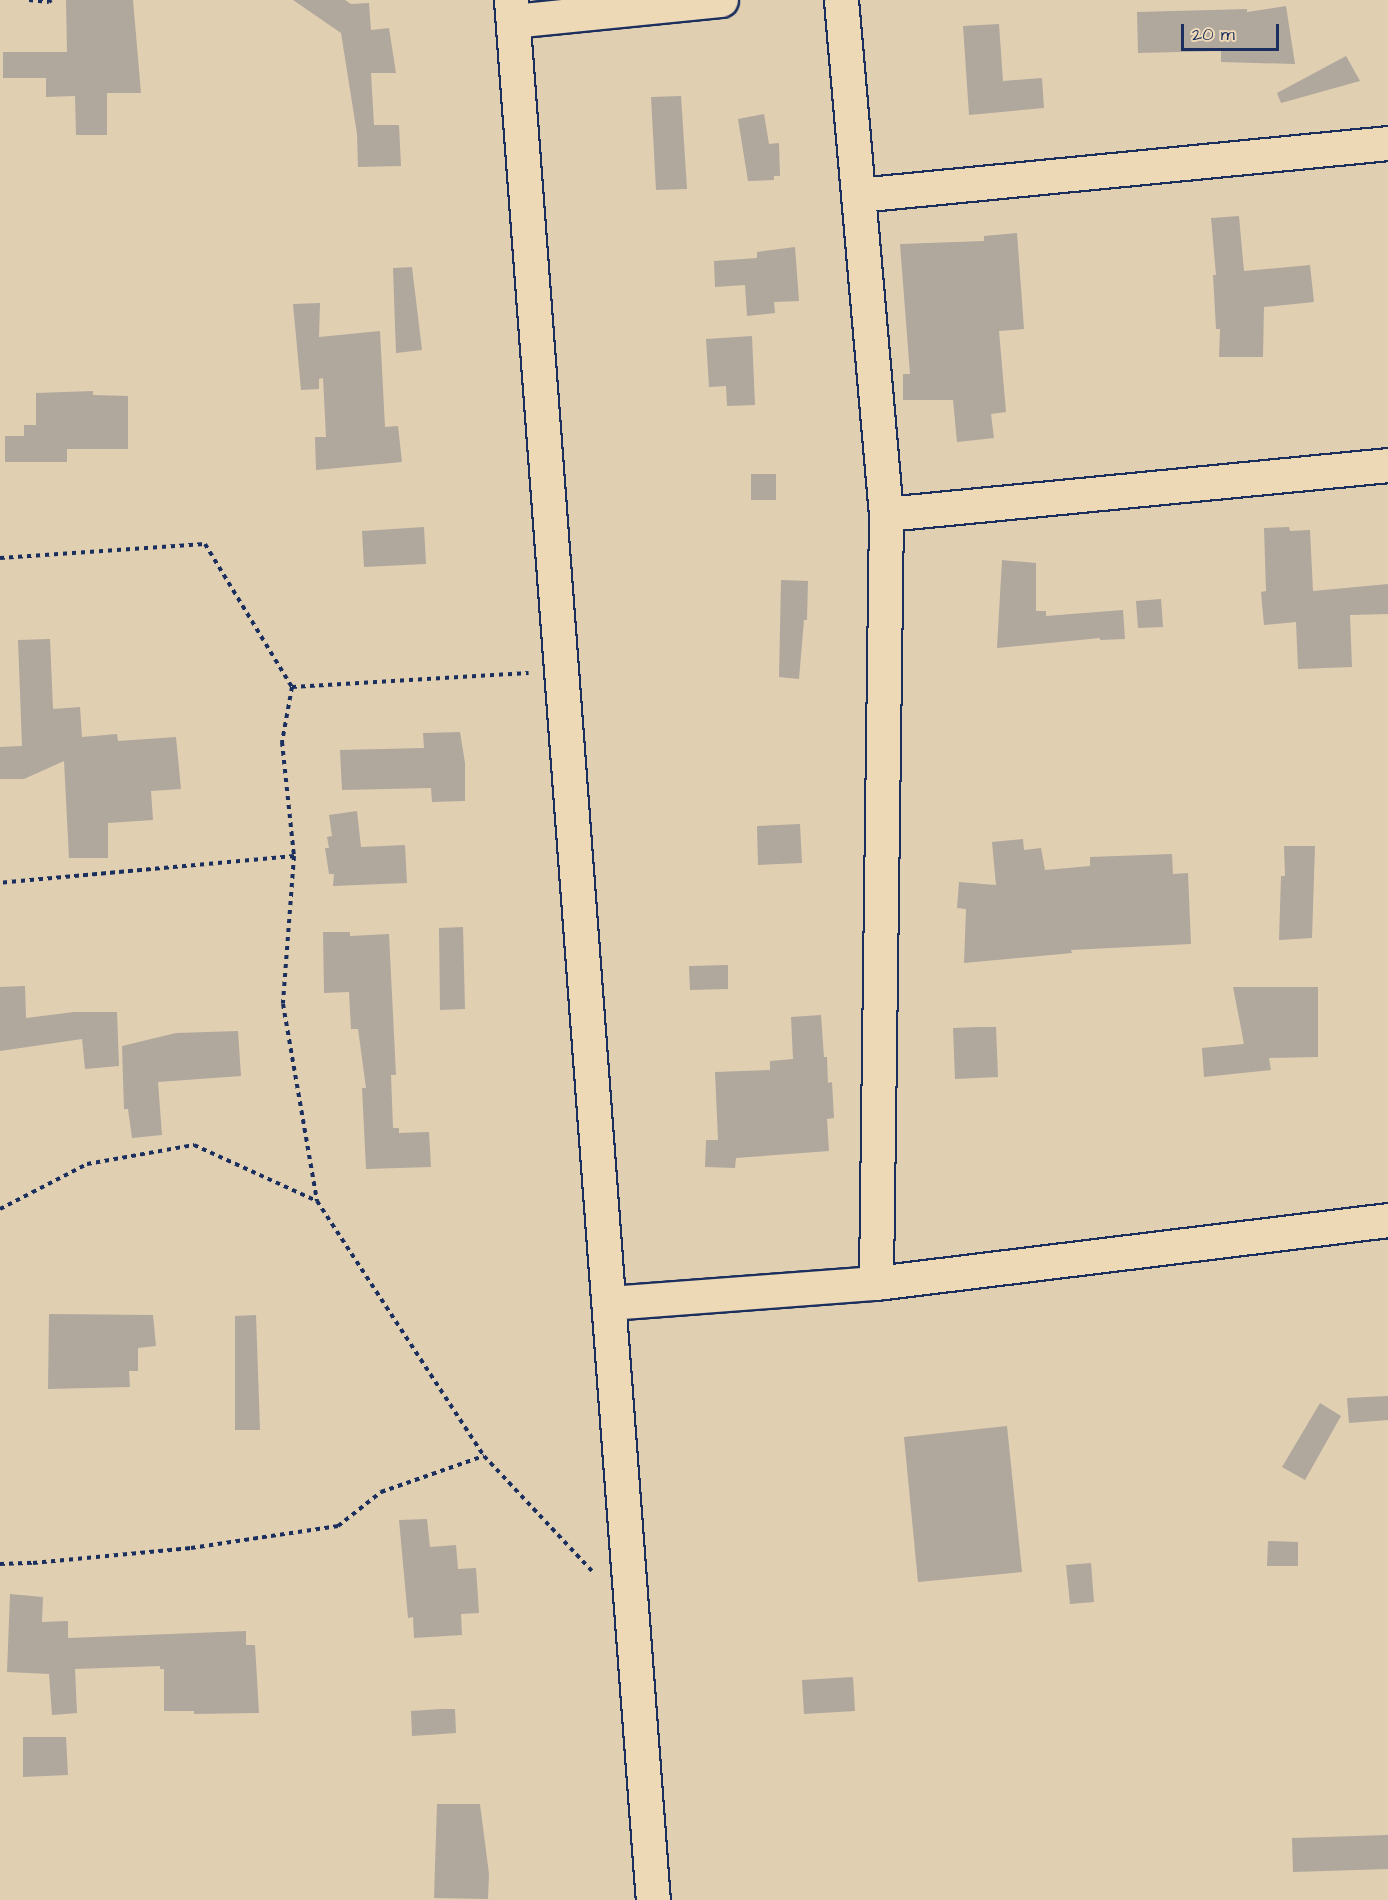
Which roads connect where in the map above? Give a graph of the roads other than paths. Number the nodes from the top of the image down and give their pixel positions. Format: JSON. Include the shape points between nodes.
{"nodes":[{"id":1,"x":721,"y":0,"type":"edge"},
{"id":2,"x":841,"y":0,"type":"edge"},
{"id":3,"x":512,"y":11,"type":"edge"},
{"id":4,"x":1388,"y":143,"type":"edge"},
{"id":5,"x":858,"y":195,"type":"junction"},
{"id":6,"x":1388,"y":465,"type":"edge"},
{"id":7,"x":886,"y":513,"type":"junction"},
{"id":8,"x":1388,"y":1220,"type":"edge"},
{"id":9,"x":876,"y":1283,"type":"junction"},
{"id":10,"x":609,"y":1303,"type":"junction"},
{"id":11,"x":653,"y":1900,"type":"edge"}],
"edges":[{"from":1,"to":3,"type":"street"},
{"from":2,"to":5,"type":"street"},
{"from":3,"to":10,"type":"street"},
{"from":4,"to":5,"type":"street"},
{"from":5,"to":7,"type":"street"},
{"from":6,"to":7,"type":"street"},
{"from":7,"to":9,"type":"street"},
{"from":8,"to":9,"type":"street"},
{"from":9,"to":10,"type":"street"},
{"from":10,"to":11,"type":"street"}]}
